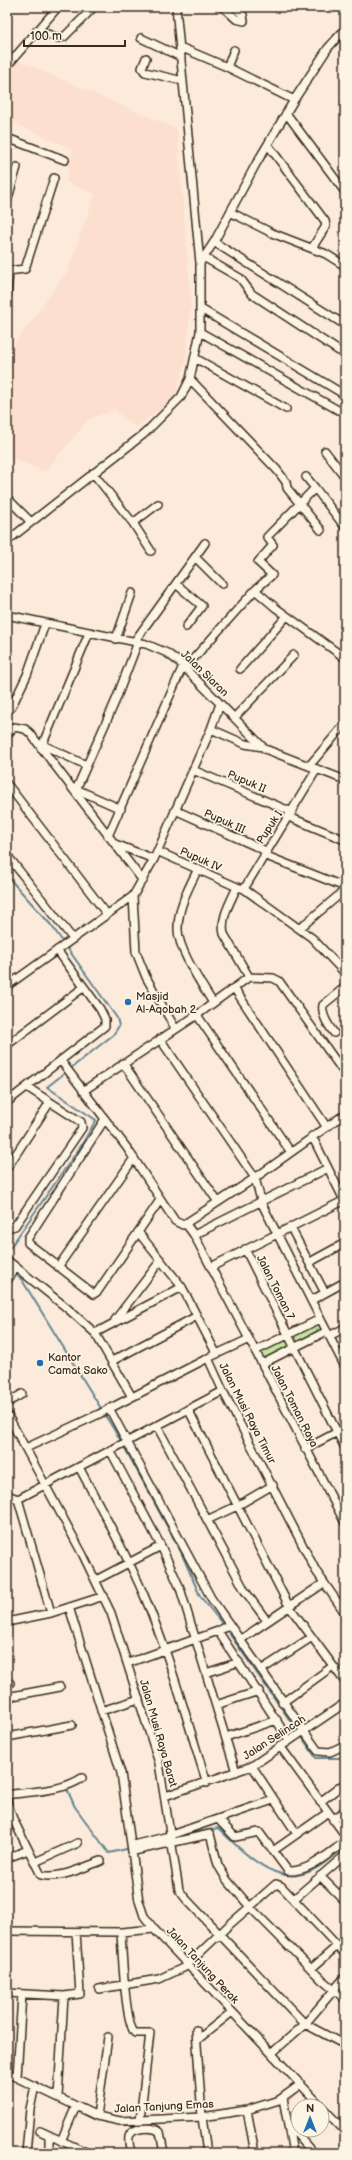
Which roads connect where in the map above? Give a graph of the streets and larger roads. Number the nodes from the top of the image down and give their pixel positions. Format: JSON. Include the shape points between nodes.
{"nodes":[{"id":1,"x":58,"y":7,"type":"edge"},
{"id":2,"x":176,"y":7,"type":"edge"},
{"id":3,"x":223,"y":7,"type":"edge"},
{"id":4,"x":234,"y":7,"type":"edge"},
{"id":5,"x":91,"y":10,"type":"dead end"},
{"id":6,"x":345,"y":29,"type":"edge"},
{"id":7,"x":37,"y":30,"type":"junction"},
{"id":8,"x":141,"y":38,"type":"dead end"},
{"id":9,"x":180,"y":47,"type":"junction"},
{"id":10,"x":234,"y":50,"type":"dead end"},
{"id":11,"x":181,"y":56,"type":"junction"},
{"id":12,"x":146,"y":58,"type":"dead end"},
{"id":13,"x":7,"y":66,"type":"edge"},
{"id":14,"x":227,"y":67,"type":"junction"},
{"id":15,"x":183,"y":81,"type":"junction"},
{"id":16,"x":294,"y":100,"type":"junction"},
{"id":17,"x":286,"y":112,"type":"junction"},
{"id":18,"x":7,"y":138,"type":"edge"},
{"id":19,"x":268,"y":145,"type":"junction"},
{"id":20,"x":65,"y":160,"type":"dead end"},
{"id":21,"x":17,"y":167,"type":"dead end"},
{"id":22,"x":54,"y":178,"type":"dead end"},
{"id":23,"x":345,"y":192,"type":"edge"},
{"id":24,"x":7,"y":202,"type":"edge"},
{"id":25,"x":230,"y":212,"type":"junction"},
{"id":26,"x":214,"y":242,"type":"junction"},
{"id":27,"x":312,"y":248,"type":"junction"},
{"id":28,"x":203,"y":261,"type":"junction"},
{"id":29,"x":345,"y":266,"type":"edge"},
{"id":30,"x":8,"y":271,"type":"edge"},
{"id":31,"x":7,"y":295,"type":"edge"},
{"id":32,"x":201,"y":309,"type":"junction"},
{"id":33,"x":345,"y":325,"type":"edge"},
{"id":34,"x":200,"y":332,"type":"junction"},
{"id":35,"x":339,"y":351,"type":"dead end"},
{"id":36,"x":195,"y":358,"type":"junction"},
{"id":37,"x":190,"y":379,"type":"junction"},
{"id":38,"x":345,"y":395,"type":"edge"},
{"id":39,"x":286,"y":409,"type":"dead end"},
{"id":40,"x":338,"y":410,"type":"dead end"},
{"id":41,"x":325,"y":451,"type":"dead end"},
{"id":42,"x":93,"y":473,"type":"junction"},
{"id":43,"x":306,"y":477,"type":"dead end"},
{"id":44,"x":345,"y":477,"type":"edge"},
{"id":45,"x":315,"y":488,"type":"junction"},
{"id":46,"x":7,"y":498,"type":"edge"},
{"id":47,"x":299,"y":503,"type":"junction"},
{"id":48,"x":158,"y":504,"type":"dead end"},
{"id":49,"x":30,"y":522,"type":"junction"},
{"id":50,"x":133,"y":523,"type":"junction"},
{"id":51,"x":345,"y":527,"type":"edge"},
{"id":52,"x":321,"y":530,"type":"dead end"},
{"id":53,"x":7,"y":541,"type":"edge"},
{"id":54,"x":205,"y":543,"type":"dead end"},
{"id":55,"x":151,"y":551,"type":"dead end"},
{"id":56,"x":195,"y":557,"type":"junction"},
{"id":57,"x":176,"y":584,"type":"junction"},
{"id":58,"x":222,"y":584,"type":"dead end"},
{"id":59,"x":255,"y":590,"type":"junction"},
{"id":60,"x":132,"y":593,"type":"dead end"},
{"id":61,"x":7,"y":615,"type":"edge"},
{"id":62,"x":287,"y":616,"type":"junction"},
{"id":63,"x":46,"y":624,"type":"junction"},
{"id":64,"x":186,"y":627,"type":"dead end"},
{"id":65,"x":89,"y":633,"type":"junction"},
{"id":66,"x":116,"y":639,"type":"junction"},
{"id":67,"x":136,"y":642,"type":"junction"},
{"id":68,"x":294,"y":655,"type":"dead end"},
{"id":69,"x":345,"y":658,"type":"edge"},
{"id":70,"x":184,"y":667,"type":"junction"},
{"id":71,"x":240,"y":669,"type":"dead end"},
{"id":72,"x":220,"y":704,"type":"junction"},
{"id":73,"x":12,"y":708,"type":"dead end"},
{"id":74,"x":234,"y":718,"type":"junction"},
{"id":75,"x":345,"y":724,"type":"edge"},
{"id":76,"x":211,"y":729,"type":"junction"},
{"id":77,"x":7,"y":735,"type":"edge"},
{"id":78,"x":42,"y":746,"type":"junction"},
{"id":79,"x":263,"y":747,"type":"junction"},
{"id":80,"x":86,"y":765,"type":"junction"},
{"id":81,"x":309,"y":766,"type":"junction"},
{"id":82,"x":316,"y":769,"type":"junction"},
{"id":83,"x":193,"y":770,"type":"junction"},
{"id":84,"x":345,"y":780,"type":"edge"},
{"id":85,"x":7,"y":784,"type":"edge"},
{"id":86,"x":76,"y":790,"type":"junction"},
{"id":87,"x":121,"y":809,"type":"junction"},
{"id":88,"x":175,"y":810,"type":"junction"},
{"id":89,"x":290,"y":814,"type":"junction"},
{"id":90,"x":108,"y":836,"type":"junction"},
{"id":91,"x":345,"y":840,"type":"edge"},
{"id":92,"x":114,"y":844,"type":"junction"},
{"id":93,"x":157,"y":851,"type":"junction"},
{"id":94,"x":265,"y":853,"type":"junction"},
{"id":95,"x":7,"y":855,"type":"edge"},
{"id":96,"x":154,"y":859,"type":"junction"},
{"id":97,"x":198,"y":869,"type":"junction"},
{"id":98,"x":143,"y":881,"type":"junction"},
{"id":99,"x":237,"y":887,"type":"junction"},
{"id":100,"x":345,"y":887,"type":"edge"},
{"id":101,"x":244,"y":889,"type":"junction"},
{"id":102,"x":345,"y":890,"type":"edge"},
{"id":103,"x":133,"y":896,"type":"junction"},
{"id":104,"x":106,"y":913,"type":"junction"},
{"id":105,"x":300,"y":928,"type":"junction"},
{"id":106,"x":72,"y":940,"type":"junction"},
{"id":107,"x":58,"y":949,"type":"junction"},
{"id":108,"x":345,"y":973,"type":"edge"},
{"id":109,"x":249,"y":977,"type":"junction"},
{"id":110,"x":7,"y":986,"type":"edge"},
{"id":111,"x":84,"y":987,"type":"junction"},
{"id":112,"x":345,"y":987,"type":"edge"},
{"id":113,"x":234,"y":988,"type":"junction"},
{"id":114,"x":213,"y":1003,"type":"junction"},
{"id":115,"x":197,"y":1014,"type":"junction"},
{"id":116,"x":175,"y":1028,"type":"junction"},
{"id":117,"x":334,"y":1034,"type":"dead end"},
{"id":118,"x":160,"y":1039,"type":"junction"},
{"id":119,"x":7,"y":1045,"type":"edge"},
{"id":120,"x":123,"y":1063,"type":"junction"},
{"id":121,"x":62,"y":1064,"type":"junction"},
{"id":122,"x":345,"y":1074,"type":"edge"},
{"id":123,"x":27,"y":1087,"type":"junction"},
{"id":124,"x":84,"y":1091,"type":"junction"},
{"id":125,"x":7,"y":1102,"type":"edge"},
{"id":126,"x":50,"y":1102,"type":"junction"},
{"id":127,"x":344,"y":1118,"type":"edge"},
{"id":128,"x":105,"y":1119,"type":"junction"},
{"id":129,"x":326,"y":1126,"type":"junction"},
{"id":130,"x":312,"y":1136,"type":"junction"},
{"id":131,"x":290,"y":1151,"type":"junction"},
{"id":132,"x":134,"y":1158,"type":"junction"},
{"id":133,"x":7,"y":1168,"type":"edge"},
{"id":134,"x":328,"y":1168,"type":"junction"},
{"id":135,"x":255,"y":1178,"type":"junction"},
{"id":136,"x":160,"y":1200,"type":"junction"},
{"id":137,"x":345,"y":1200,"type":"edge"},
{"id":138,"x":261,"y":1201,"type":"junction"},
{"id":139,"x":218,"y":1202,"type":"junction"},
{"id":140,"x":186,"y":1224,"type":"junction"},
{"id":141,"x":7,"y":1228,"type":"edge"},
{"id":142,"x":291,"y":1228,"type":"junction"},
{"id":143,"x":138,"y":1232,"type":"junction"},
{"id":144,"x":194,"y":1235,"type":"junction"},
{"id":145,"x":277,"y":1235,"type":"junction"},
{"id":146,"x":345,"y":1242,"type":"edge"},
{"id":147,"x":244,"y":1250,"type":"junction"},
{"id":148,"x":7,"y":1260,"type":"edge"},
{"id":149,"x":161,"y":1260,"type":"junction"},
{"id":150,"x":310,"y":1262,"type":"junction"},
{"id":151,"x":58,"y":1267,"type":"junction"},
{"id":152,"x":211,"y":1267,"type":"junction"},
{"id":153,"x":12,"y":1273,"type":"edge"},
{"id":154,"x":345,"y":1282,"type":"edge"},
{"id":155,"x":182,"y":1287,"type":"junction"},
{"id":156,"x":325,"y":1293,"type":"junction"},
{"id":157,"x":312,"y":1300,"type":"junction"},
{"id":158,"x":197,"y":1316,"type":"junction"},
{"id":159,"x":320,"y":1319,"type":"junction"},
{"id":160,"x":113,"y":1322,"type":"junction"},
{"id":161,"x":345,"y":1328,"type":"edge"},
{"id":162,"x":95,"y":1333,"type":"junction"},
{"id":163,"x":288,"y":1334,"type":"junction"},
{"id":164,"x":328,"y":1334,"type":"junction"},
{"id":165,"x":249,"y":1339,"type":"junction"},
{"id":166,"x":295,"y":1348,"type":"junction"},
{"id":167,"x":256,"y":1351,"type":"junction"},
{"id":168,"x":216,"y":1354,"type":"junction"},
{"id":169,"x":208,"y":1358,"type":"junction"},
{"id":170,"x":112,"y":1361,"type":"junction"},
{"id":171,"x":262,"y":1364,"type":"junction"},
{"id":172,"x":345,"y":1367,"type":"edge"},
{"id":173,"x":223,"y":1391,"type":"junction"},
{"id":174,"x":22,"y":1394,"type":"dead end"},
{"id":175,"x":132,"y":1397,"type":"junction"},
{"id":176,"x":7,"y":1403,"type":"edge"},
{"id":177,"x":109,"y":1409,"type":"junction"},
{"id":178,"x":188,"y":1409,"type":"junction"},
{"id":179,"x":7,"y":1414,"type":"edge"},
{"id":180,"x":157,"y":1426,"type":"junction"},
{"id":181,"x":345,"y":1428,"type":"edge"},
{"id":182,"x":337,"y":1432,"type":"junction"},
{"id":183,"x":124,"y":1444,"type":"junction"},
{"id":184,"x":26,"y":1448,"type":"junction"},
{"id":185,"x":345,"y":1448,"type":"edge"},
{"id":186,"x":305,"y":1449,"type":"junction"},
{"id":187,"x":110,"y":1450,"type":"junction"},
{"id":188,"x":79,"y":1467,"type":"junction"},
{"id":189,"x":45,"y":1485,"type":"junction"},
{"id":190,"x":273,"y":1485,"type":"junction"},
{"id":191,"x":7,"y":1495,"type":"edge"},
{"id":192,"x":18,"y":1499,"type":"junction"},
{"id":193,"x":237,"y":1506,"type":"junction"},
{"id":194,"x":208,"y":1520,"type":"junction"},
{"id":195,"x":345,"y":1522,"type":"edge"},
{"id":196,"x":161,"y":1546,"type":"junction"},
{"id":197,"x":129,"y":1562,"type":"junction"},
{"id":198,"x":96,"y":1580,"type":"junction"},
{"id":199,"x":324,"y":1583,"type":"junction"},
{"id":200,"x":104,"y":1596,"type":"junction"},
{"id":201,"x":289,"y":1606,"type":"junction"},
{"id":202,"x":69,"y":1607,"type":"junction"},
{"id":203,"x":51,"y":1613,"type":"junction"},
{"id":204,"x":345,"y":1613,"type":"edge"},
{"id":205,"x":267,"y":1621,"type":"junction"},
{"id":206,"x":7,"y":1622,"type":"edge"},
{"id":207,"x":224,"y":1628,"type":"junction"},
{"id":208,"x":312,"y":1637,"type":"junction"},
{"id":209,"x":196,"y":1639,"type":"junction"},
{"id":210,"x":240,"y":1640,"type":"junction"},
{"id":211,"x":165,"y":1650,"type":"junction"},
{"id":212,"x":239,"y":1662,"type":"junction"},
{"id":213,"x":128,"y":1663,"type":"junction"},
{"id":214,"x":333,"y":1666,"type":"junction"},
{"id":215,"x":261,"y":1670,"type":"junction"},
{"id":216,"x":206,"y":1673,"type":"junction"},
{"id":217,"x":345,"y":1682,"type":"edge"},
{"id":218,"x":60,"y":1687,"type":"dead end"},
{"id":219,"x":259,"y":1691,"type":"junction"},
{"id":220,"x":7,"y":1697,"type":"edge"},
{"id":221,"x":139,"y":1699,"type":"junction"},
{"id":222,"x":282,"y":1703,"type":"junction"},
{"id":223,"x":345,"y":1703,"type":"edge"},
{"id":224,"x":216,"y":1705,"type":"junction"},
{"id":225,"x":101,"y":1710,"type":"junction"},
{"id":226,"x":276,"y":1720,"type":"junction"},
{"id":227,"x":72,"y":1725,"type":"dead end"},
{"id":228,"x":301,"y":1732,"type":"junction"},
{"id":229,"x":7,"y":1737,"type":"edge"},
{"id":230,"x":226,"y":1737,"type":"junction"},
{"id":231,"x":291,"y":1739,"type":"junction"},
{"id":232,"x":345,"y":1745,"type":"edge"},
{"id":233,"x":280,"y":1746,"type":"junction"},
{"id":234,"x":252,"y":1766,"type":"junction"},
{"id":235,"x":236,"y":1772,"type":"junction"},
{"id":236,"x":82,"y":1778,"type":"dead end"},
{"id":237,"x":207,"y":1783,"type":"junction"},
{"id":238,"x":345,"y":1783,"type":"edge"},
{"id":239,"x":7,"y":1794,"type":"edge"},
{"id":240,"x":166,"y":1796,"type":"junction"},
{"id":241,"x":273,"y":1800,"type":"junction"},
{"id":242,"x":7,"y":1801,"type":"edge"},
{"id":243,"x":320,"y":1802,"type":"junction"},
{"id":244,"x":345,"y":1810,"type":"edge"},
{"id":245,"x":327,"y":1813,"type":"junction"},
{"id":246,"x":218,"y":1818,"type":"junction"},
{"id":247,"x":332,"y":1820,"type":"junction"},
{"id":248,"x":297,"y":1834,"type":"junction"},
{"id":249,"x":345,"y":1835,"type":"edge"},
{"id":250,"x":171,"y":1840,"type":"junction"},
{"id":251,"x":345,"y":1842,"type":"edge"},
{"id":252,"x":78,"y":1843,"type":"dead end"},
{"id":253,"x":133,"y":1848,"type":"junction"},
{"id":254,"x":28,"y":1850,"type":"junction"},
{"id":255,"x":273,"y":1852,"type":"junction"},
{"id":256,"x":345,"y":1855,"type":"edge"},
{"id":257,"x":7,"y":1858,"type":"edge"},
{"id":258,"x":331,"y":1859,"type":"junction"},
{"id":259,"x":101,"y":1861,"type":"dead end"},
{"id":260,"x":35,"y":1862,"type":"junction"},
{"id":261,"x":320,"y":1876,"type":"junction"},
{"id":262,"x":294,"y":1899,"type":"junction"},
{"id":263,"x":345,"y":1901,"type":"edge"},
{"id":264,"x":250,"y":1907,"type":"junction"},
{"id":265,"x":154,"y":1929,"type":"junction"},
{"id":266,"x":7,"y":1931,"type":"edge"},
{"id":267,"x":76,"y":1932,"type":"junction"},
{"id":268,"x":120,"y":1932,"type":"junction"},
{"id":269,"x":219,"y":1934,"type":"junction"},
{"id":270,"x":337,"y":1946,"type":"junction"},
{"id":271,"x":345,"y":1953,"type":"edge"},
{"id":272,"x":188,"y":1965,"type":"junction"},
{"id":273,"x":311,"y":1969,"type":"junction"},
{"id":274,"x":345,"y":1977,"type":"edge"},
{"id":275,"x":125,"y":1984,"type":"junction"},
{"id":276,"x":99,"y":1989,"type":"dead end"},
{"id":277,"x":334,"y":1991,"type":"junction"},
{"id":278,"x":7,"y":1993,"type":"edge"},
{"id":279,"x":22,"y":1994,"type":"junction"},
{"id":280,"x":64,"y":1996,"type":"junction"},
{"id":281,"x":345,"y":1999,"type":"edge"},
{"id":282,"x":232,"y":2012,"type":"junction"},
{"id":283,"x":305,"y":2024,"type":"junction"},
{"id":284,"x":196,"y":2030,"type":"dead end"},
{"id":285,"x":108,"y":2037,"type":"dead end"},
{"id":286,"x":197,"y":2040,"type":"junction"},
{"id":287,"x":345,"y":2045,"type":"edge"},
{"id":288,"x":272,"y":2053,"type":"junction"},
{"id":289,"x":7,"y":2073,"type":"edge"},
{"id":290,"x":17,"y":2077,"type":"junction"},
{"id":291,"x":301,"y":2084,"type":"junction"},
{"id":292,"x":35,"y":2086,"type":"junction"},
{"id":293,"x":58,"y":2097,"type":"junction"},
{"id":294,"x":283,"y":2098,"type":"junction"},
{"id":295,"x":313,"y":2098,"type":"edge"},
{"id":296,"x":76,"y":2106,"type":"junction"},
{"id":297,"x":248,"y":2110,"type":"junction"},
{"id":298,"x":97,"y":2116,"type":"junction"},
{"id":299,"x":330,"y":2116,"type":"edge"},
{"id":300,"x":202,"y":2117,"type":"junction"},
{"id":301,"x":140,"y":2120,"type":"junction"},
{"id":302,"x":287,"y":2122,"type":"junction"},
{"id":303,"x":40,"y":2131,"type":"dead end"},
{"id":304,"x":345,"y":2132,"type":"edge"},
{"id":305,"x":49,"y":2135,"type":"junction"},
{"id":306,"x":61,"y":2141,"type":"junction"},
{"id":307,"x":26,"y":2153,"type":"edge"},
{"id":308,"x":49,"y":2153,"type":"edge"},
{"id":309,"x":87,"y":2153,"type":"edge"},
{"id":310,"x":131,"y":2153,"type":"edge"},
{"id":311,"x":164,"y":2153,"type":"edge"},
{"id":312,"x":207,"y":2153,"type":"edge"},
{"id":313,"x":255,"y":2153,"type":"edge"},
{"id":314,"x":293,"y":2153,"type":"edge"},
{"id":315,"x":311,"y":2153,"type":"edge"}],
"edges":[{"from":1,"to":7,"type":"street"},
{"from":2,"to":9,"type":"street"},
{"from":3,"to":4,"type":"street","via":[[236,19],[244,21],[243,15]]},
{"from":5,"to":7,"type":"street","via":[[64,37],[58,38]]},
{"from":6,"to":16,"type":"street","via":[[328,48]]},
{"from":7,"to":13,"type":"street"},
{"from":8,"to":11,"type":"street"},
{"from":9,"to":11,"type":"street"},
{"from":9,"to":14,"type":"street"},
{"from":10,"to":14,"type":"street"},
{"from":11,"to":15,"type":"street"},
{"from":12,"to":15,"type":"street","via":[[142,68],[145,72]]},
{"from":14,"to":16,"type":"street"},
{"from":15,"to":28,"type":"street"},
{"from":16,"to":17,"type":"street"},
{"from":17,"to":19,"type":"street"},
{"from":17,"to":23,"type":"street"},
{"from":18,"to":20,"type":"street"},
{"from":19,"to":25,"type":"street"},
{"from":19,"to":27,"type":"street","via":[[325,221],[326,226]]},
{"from":21,"to":24,"type":"street"},
{"from":22,"to":30,"type":"street","via":[[25,269]]},
{"from":25,"to":26,"type":"street"},
{"from":25,"to":27,"type":"street","via":[[272,233]]},
{"from":26,"to":28,"type":"street"},
{"from":26,"to":33,"type":"street"},
{"from":27,"to":29,"type":"street"},
{"from":28,"to":32,"type":"street"},
{"from":28,"to":35,"type":"street","via":[[240,278],[252,294]]},
{"from":30,"to":31,"type":"street"},
{"from":32,"to":34,"type":"street"},
{"from":32,"to":38,"type":"street"},
{"from":34,"to":36,"type":"street"},
{"from":34,"to":40,"type":"street"},
{"from":36,"to":37,"type":"street"},
{"from":36,"to":39,"type":"street"},
{"from":37,"to":42,"type":"street","via":[[186,390],[176,403],[144,434]]},
{"from":37,"to":47,"type":"street","via":[[277,470],[286,482],[286,488]]},
{"from":41,"to":44,"type":"street"},
{"from":42,"to":49,"type":"street"},
{"from":42,"to":50,"type":"street"},
{"from":43,"to":45,"type":"street"},
{"from":45,"to":47,"type":"street"},
{"from":45,"to":51,"type":"street"},
{"from":46,"to":49,"type":"street"},
{"from":47,"to":52,"type":"street"},
{"from":47,"to":59,"type":"street","via":[[267,538],[273,546],[258,562],[272,575]]},
{"from":48,"to":50,"type":"street"},
{"from":49,"to":53,"type":"street"},
{"from":50,"to":55,"type":"street"},
{"from":54,"to":56,"type":"street"},
{"from":56,"to":57,"type":"street"},
{"from":56,"to":58,"type":"street"},
{"from":57,"to":64,"type":"street","via":[[202,608]]},
{"from":57,"to":67,"type":"street"},
{"from":59,"to":62,"type":"street"},
{"from":59,"to":70,"type":"street"},
{"from":60,"to":66,"type":"street"},
{"from":61,"to":63,"type":"street","name":"Jalan Siaran"},
{"from":62,"to":69,"type":"street"},
{"from":62,"to":71,"type":"street"},
{"from":63,"to":65,"type":"street","name":"Jalan Siaran"},
{"from":63,"to":73,"type":"street"},
{"from":65,"to":66,"type":"street","name":"Jalan Siaran"},
{"from":65,"to":78,"type":"street"},
{"from":66,"to":67,"type":"street","name":"Jalan Siaran"},
{"from":67,"to":70,"type":"street","name":"Jalan Siaran","via":[[162,651]]},
{"from":67,"to":80,"type":"street","via":[[115,702]]},
{"from":68,"to":74,"type":"street"},
{"from":70,"to":72,"type":"street","name":"Jalan Siaran"},
{"from":70,"to":87,"type":"street"},
{"from":72,"to":74,"type":"street","name":"Jalan Siaran"},
{"from":72,"to":76,"type":"street"},
{"from":74,"to":79,"type":"street","name":"Jalan Siaran"},
{"from":75,"to":81,"type":"street"},
{"from":76,"to":79,"type":"street","via":[[245,744]]},
{"from":76,"to":83,"type":"street"},
{"from":77,"to":78,"type":"street","via":[[14,727],[25,729]]},
{"from":78,"to":80,"type":"street"},
{"from":78,"to":86,"type":"street"},
{"from":79,"to":81,"type":"street","name":"Jalan Siaran","via":[[277,755]]},
{"from":80,"to":86,"type":"street"},
{"from":81,"to":82,"type":"street","name":"Jalan Siaran"},
{"from":82,"to":84,"type":"street","name":"Jalan Siaran"},
{"from":82,"to":89,"type":"street","name":"Pupuk I"},
{"from":83,"to":88,"type":"street"},
{"from":83,"to":89,"type":"street","name":"Pupuk II"},
{"from":85,"to":104,"type":"street"},
{"from":86,"to":87,"type":"street"},
{"from":86,"to":90,"type":"street"},
{"from":87,"to":90,"type":"street"},
{"from":88,"to":93,"type":"street"},
{"from":88,"to":94,"type":"street","name":"Pupuk III"},
{"from":89,"to":91,"type":"street","name":"Pupuk II"},
{"from":89,"to":94,"type":"street","name":"Pupuk I"},
{"from":90,"to":92,"type":"street"},
{"from":92,"to":96,"type":"street"},
{"from":92,"to":98,"type":"street"},
{"from":93,"to":96,"type":"street"},
{"from":93,"to":97,"type":"street","name":"Pupuk IV"},
{"from":94,"to":100,"type":"street","name":"Pupuk III"},
{"from":94,"to":101,"type":"street","name":"Pupuk I"},
{"from":95,"to":106,"type":"street"},
{"from":96,"to":98,"type":"street"},
{"from":97,"to":99,"type":"street","name":"Pupuk IV"},
{"from":97,"to":114,"type":"street","via":[[181,911],[178,936],[198,980]]},
{"from":98,"to":103,"type":"street"},
{"from":99,"to":101,"type":"street"},
{"from":99,"to":109,"type":"street","via":[[222,927]]},
{"from":101,"to":105,"type":"street"},
{"from":102,"to":105,"type":"street"},
{"from":103,"to":104,"type":"street"},
{"from":103,"to":116,"type":"street","via":[[136,952],[146,977]]},
{"from":104,"to":106,"type":"street"},
{"from":105,"to":108,"type":"street"},
{"from":106,"to":107,"type":"street"},
{"from":107,"to":110,"type":"street"},
{"from":107,"to":111,"type":"street"},
{"from":109,"to":113,"type":"street"},
{"from":109,"to":122,"type":"street","via":[[273,978],[279,981]]},
{"from":111,"to":119,"type":"street"},
{"from":111,"to":121,"type":"street","via":[[100,1009],[105,1026]]},
{"from":112,"to":117,"type":"street","via":[[323,1008]]},
{"from":113,"to":114,"type":"street"},
{"from":113,"to":129,"type":"street"},
{"from":114,"to":115,"type":"street"},
{"from":115,"to":116,"type":"street"},
{"from":115,"to":131,"type":"street"},
{"from":116,"to":118,"type":"street"},
{"from":118,"to":120,"type":"street"},
{"from":118,"to":135,"type":"street"},
{"from":120,"to":124,"type":"street"},
{"from":120,"to":139,"type":"street"},
{"from":121,"to":123,"type":"street"},
{"from":121,"to":124,"type":"street"},
{"from":123,"to":125,"type":"street"},
{"from":123,"to":126,"type":"street"},
{"from":124,"to":128,"type":"street"},
{"from":126,"to":133,"type":"street"},
{"from":126,"to":141,"type":"street","via":[[81,1122],[82,1128],[15,1226]]},
{"from":127,"to":129,"type":"street"},
{"from":128,"to":132,"type":"street"},
{"from":128,"to":151,"type":"street","via":[[28,1238],[31,1247]]},
{"from":129,"to":130,"type":"street"},
{"from":130,"to":131,"type":"street"},
{"from":130,"to":134,"type":"street"},
{"from":131,"to":135,"type":"street"},
{"from":132,"to":136,"type":"street"},
{"from":132,"to":151,"type":"street"},
{"from":134,"to":137,"type":"street"},
{"from":134,"to":138,"type":"street"},
{"from":135,"to":138,"type":"street"},
{"from":135,"to":139,"type":"street"},
{"from":136,"to":140,"type":"street","via":[[175,1221]]},
{"from":136,"to":143,"type":"street"},
{"from":137,"to":142,"type":"street"},
{"from":138,"to":144,"type":"street"},
{"from":138,"to":145,"type":"street"},
{"from":139,"to":140,"type":"street"},
{"from":140,"to":144,"type":"street","name":"Jalan Toman Raya"},
{"from":142,"to":145,"type":"street"},
{"from":142,"to":150,"type":"street"},
{"from":143,"to":149,"type":"street"},
{"from":143,"to":151,"type":"street","via":[[96,1293],[92,1294]]},
{"from":144,"to":152,"type":"street","name":"Jalan Toman Raya"},
{"from":145,"to":147,"type":"street"},
{"from":145,"to":157,"type":"street"},
{"from":146,"to":150,"type":"street"},
{"from":147,"to":152,"type":"street"},
{"from":147,"to":163,"type":"street","name":"Jalan Toman 7"},
{"from":148,"to":153,"type":"street"},
{"from":149,"to":155,"type":"street"},
{"from":149,"to":160,"type":"street"},
{"from":150,"to":156,"type":"street"},
{"from":152,"to":165,"type":"street","name":"Jalan Toman Raya"},
{"from":153,"to":162,"type":"street","via":[[68,1308]]},
{"from":154,"to":156,"type":"street"},
{"from":155,"to":158,"type":"street"},
{"from":155,"to":160,"type":"street"},
{"from":156,"to":157,"type":"street"},
{"from":157,"to":159,"type":"street"},
{"from":158,"to":168,"type":"street"},
{"from":158,"to":170,"type":"street"},
{"from":159,"to":163,"type":"street"},
{"from":159,"to":164,"type":"street"},
{"from":160,"to":162,"type":"street"},
{"from":161,"to":164,"type":"street"},
{"from":162,"to":170,"type":"street"},
{"from":163,"to":166,"type":"street","name":"Jalan Toman 7"},
{"from":163,"to":167,"type":"street"},
{"from":164,"to":166,"type":"street"},
{"from":164,"to":172,"type":"street"},
{"from":165,"to":167,"type":"street","name":"Jalan Toman Raya"},
{"from":165,"to":168,"type":"street"},
{"from":166,"to":171,"type":"street"},
{"from":166,"to":182,"type":"street","name":"Jalan Toman 7"},
{"from":167,"to":171,"type":"street","name":"Jalan Toman Raya"},
{"from":168,"to":169,"type":"street"},
{"from":169,"to":173,"type":"street","name":"Jalan Musi Raya Timur"},
{"from":169,"to":175,"type":"street","name":"Jalan Musi Raya Timur"},
{"from":170,"to":175,"type":"street"},
{"from":171,"to":186,"type":"street","name":"Jalan Toman Raya"},
{"from":173,"to":178,"type":"street"},
{"from":173,"to":190,"type":"street","name":"Jalan Musi Raya Timur"},
{"from":174,"to":176,"type":"street"},
{"from":175,"to":177,"type":"street","name":"Jalan Musi Raya Timur"},
{"from":177,"to":183,"type":"street"},
{"from":177,"to":184,"type":"street","name":"Jalan Musi Raya Timur"},
{"from":178,"to":180,"type":"street"},
{"from":178,"to":193,"type":"street"},
{"from":179,"to":184,"type":"street","name":"Jalan Musi Raya Barat"},
{"from":180,"to":183,"type":"street"},
{"from":180,"to":194,"type":"street"},
{"from":181,"to":182,"type":"street"},
{"from":182,"to":185,"type":"street","name":"Jalan Toman 7"},
{"from":182,"to":186,"type":"street"},
{"from":183,"to":187,"type":"street"},
{"from":183,"to":207,"type":"street","via":[[203,1585]]},
{"from":184,"to":189,"type":"street","name":"Jalan Musi Raya Barat"},
{"from":186,"to":195,"type":"street","name":"Jalan Toman Raya"},
{"from":187,"to":188,"type":"street"},
{"from":187,"to":196,"type":"street"},
{"from":188,"to":189,"type":"street"},
{"from":188,"to":197,"type":"street"},
{"from":189,"to":192,"type":"street"},
{"from":189,"to":198,"type":"street","name":"Jalan Musi Raya Barat"},
{"from":190,"to":193,"type":"street"},
{"from":190,"to":199,"type":"street","name":"Jalan Musi Raya Timur"},
{"from":191,"to":192,"type":"street"},
{"from":192,"to":203,"type":"street"},
{"from":193,"to":194,"type":"street"},
{"from":193,"to":201,"type":"street"},
{"from":194,"to":205,"type":"street","via":[[245,1590]]},
{"from":196,"to":197,"type":"street"},
{"from":196,"to":209,"type":"street","via":[[180,1588]]},
{"from":197,"to":198,"type":"street"},
{"from":197,"to":211,"type":"street"},
{"from":198,"to":200,"type":"street","name":"Jalan Musi Raya Barat"},
{"from":199,"to":201,"type":"street"},
{"from":199,"to":204,"type":"street","name":"Jalan Musi Raya Timur"},
{"from":200,"to":202,"type":"street"},
{"from":200,"to":213,"type":"street","name":"Jalan Musi Raya Barat"},
{"from":201,"to":205,"type":"street"},
{"from":201,"to":208,"type":"street"},
{"from":202,"to":203,"type":"street"},
{"from":202,"to":225,"type":"street"},
{"from":203,"to":206,"type":"street"},
{"from":205,"to":210,"type":"street"},
{"from":207,"to":209,"type":"street"},
{"from":207,"to":210,"type":"street"},
{"from":207,"to":212,"type":"street"},
{"from":208,"to":214,"type":"street"},
{"from":208,"to":215,"type":"street"},
{"from":209,"to":211,"type":"street"},
{"from":209,"to":216,"type":"street"},
{"from":210,"to":215,"type":"street"},
{"from":211,"to":213,"type":"street"},
{"from":211,"to":237,"type":"street"},
{"from":212,"to":216,"type":"street"},
{"from":212,"to":219,"type":"street"},
{"from":213,"to":221,"type":"street","name":"Jalan Musi Raya Barat"},
{"from":214,"to":217,"type":"street"},
{"from":214,"to":222,"type":"street"},
{"from":215,"to":222,"type":"street"},
{"from":216,"to":224,"type":"street"},
{"from":218,"to":220,"type":"street"},
{"from":219,"to":224,"type":"street"},
{"from":219,"to":226,"type":"street"},
{"from":221,"to":225,"type":"street"},
{"from":221,"to":240,"type":"street","name":"Jalan Musi Raya Barat","via":[[159,1762]]},
{"from":222,"to":228,"type":"street"},
{"from":223,"to":228,"type":"street","name":"Jalan Selincah"},
{"from":224,"to":230,"type":"street"},
{"from":225,"to":253,"type":"street","via":[[121,1773]]},
{"from":226,"to":230,"type":"street"},
{"from":226,"to":231,"type":"street"},
{"from":227,"to":229,"type":"street"},
{"from":228,"to":231,"type":"street","name":"Jalan Selincah"},
{"from":228,"to":232,"type":"street","via":[[314,1748],[322,1753],[336,1751]]},
{"from":230,"to":235,"type":"street"},
{"from":231,"to":233,"type":"street","name":"Jalan Selincah"},
{"from":233,"to":234,"type":"street","name":"Jalan Selincah"},
{"from":233,"to":243,"type":"street"},
{"from":234,"to":235,"type":"street","name":"Jalan Selincah"},
{"from":234,"to":241,"type":"street"},
{"from":235,"to":237,"type":"street","name":"Jalan Selincah"},
{"from":236,"to":239,"type":"street","via":[[69,1785]]},
{"from":237,"to":240,"type":"street","name":"Jalan Selincah"},
{"from":238,"to":243,"type":"street"},
{"from":240,"to":250,"type":"street","name":"Jalan Musi Raya Barat"},
{"from":241,"to":246,"type":"street"},
{"from":241,"to":248,"type":"street"},
{"from":242,"to":254,"type":"street"},
{"from":243,"to":245,"type":"street"},
{"from":244,"to":247,"type":"street"},
{"from":245,"to":247,"type":"street"},
{"from":245,"to":248,"type":"street"},
{"from":246,"to":250,"type":"street"},
{"from":246,"to":255,"type":"street","via":[[234,1837],[259,1832]]},
{"from":247,"to":249,"type":"street"},
{"from":248,"to":255,"type":"street"},
{"from":250,"to":253,"type":"street"},
{"from":250,"to":264,"type":"street","via":[[210,1834],[221,1872]]},
{"from":250,"to":269,"type":"street","name":"Jalan Musi Raya Barat","via":[[179,1890]]},
{"from":251,"to":258,"type":"street"},
{"from":252,"to":260,"type":"street"},
{"from":253,"to":265,"type":"street","via":[[142,1910]]},
{"from":254,"to":257,"type":"street"},
{"from":254,"to":260,"type":"street"},
{"from":255,"to":258,"type":"street","via":[[290,1871]]},
{"from":256,"to":258,"type":"street"},
{"from":258,"to":261,"type":"street"},
{"from":259,"to":260,"type":"street","via":[[48,1876],[40,1874]]},
{"from":261,"to":262,"type":"street"},
{"from":261,"to":263,"type":"street"},
{"from":262,"to":264,"type":"street","via":[[276,1884]]},
{"from":262,"to":270,"type":"street"},
{"from":264,"to":269,"type":"street"},
{"from":264,"to":273,"type":"street"},
{"from":265,"to":268,"type":"street","name":"Jalan Tanjung Perak"},
{"from":265,"to":272,"type":"street","name":"Jalan Tanjung Perak"},
{"from":266,"to":267,"type":"street","name":"Jalan Tanjung Perak"},
{"from":267,"to":268,"type":"street","name":"Jalan Tanjung Perak"},
{"from":267,"to":280,"type":"street","via":[[80,1994]]},
{"from":268,"to":275,"type":"street"},
{"from":269,"to":272,"type":"street"},
{"from":269,"to":283,"type":"street","name":"Jalan Musi Raya Barat"},
{"from":270,"to":271,"type":"street"},
{"from":270,"to":273,"type":"street"},
{"from":272,"to":275,"type":"street","via":[[159,1979]]},
{"from":272,"to":282,"type":"street","name":"Jalan Tanjung Perak"},
{"from":273,"to":277,"type":"street"},
{"from":274,"to":277,"type":"street"},
{"from":275,"to":276,"type":"street"},
{"from":275,"to":301,"type":"street","via":[[132,2030],[135,2033],[150,2033]]},
{"from":277,"to":281,"type":"street"},
{"from":277,"to":283,"type":"street"},
{"from":278,"to":279,"type":"street"},
{"from":279,"to":280,"type":"street"},
{"from":279,"to":290,"type":"street"},
{"from":280,"to":293,"type":"street"},
{"from":282,"to":286,"type":"street"},
{"from":282,"to":288,"type":"street","name":"Jalan Tanjung Perak"},
{"from":283,"to":287,"type":"street","name":"Jalan Musi Raya Barat"},
{"from":283,"to":288,"type":"street"},
{"from":284,"to":286,"type":"street"},
{"from":285,"to":298,"type":"street"},
{"from":286,"to":300,"type":"street"},
{"from":288,"to":291,"type":"street","name":"Jalan Tanjung Perak"},
{"from":289,"to":290,"type":"street","name":"Jalan Tanjung Emas"},
{"from":290,"to":292,"type":"street","name":"Jalan Tanjung Emas"},
{"from":291,"to":294,"type":"street","name":"Jalan Tanjung Emas"},
{"from":291,"to":295,"type":"street","name":"Jalan Tanjung Perak"},
{"from":292,"to":293,"type":"street","name":"Jalan Tanjung Emas"},
{"from":292,"to":307,"type":"street"},
{"from":293,"to":296,"type":"street","name":"Jalan Tanjung Emas"},
{"from":294,"to":297,"type":"street","name":"Jalan Tanjung Emas"},
{"from":294,"to":302,"type":"street"},
{"from":296,"to":298,"type":"street","name":"Jalan Tanjung Emas"},
{"from":296,"to":306,"type":"street"},
{"from":297,"to":300,"type":"street","name":"Jalan Tanjung Emas"},
{"from":297,"to":313,"type":"street"},
{"from":298,"to":301,"type":"street","name":"Jalan Tanjung Emas","via":[[114,2120]]},
{"from":299,"to":304,"type":"street","name":"Jalan Tanjung Perak"},
{"from":300,"to":301,"type":"street","name":"Jalan Tanjung Emas"},
{"from":300,"to":312,"type":"street"},
{"from":302,"to":314,"type":"street"},
{"from":302,"to":315,"type":"street"},
{"from":303,"to":305,"type":"street"},
{"from":305,"to":306,"type":"street"},
{"from":305,"to":308,"type":"street"},
{"from":306,"to":309,"type":"street"},
{"from":310,"to":311,"type":"street","via":[[130,2134],[136,2130],[152,2128],[160,2132]]}]}
